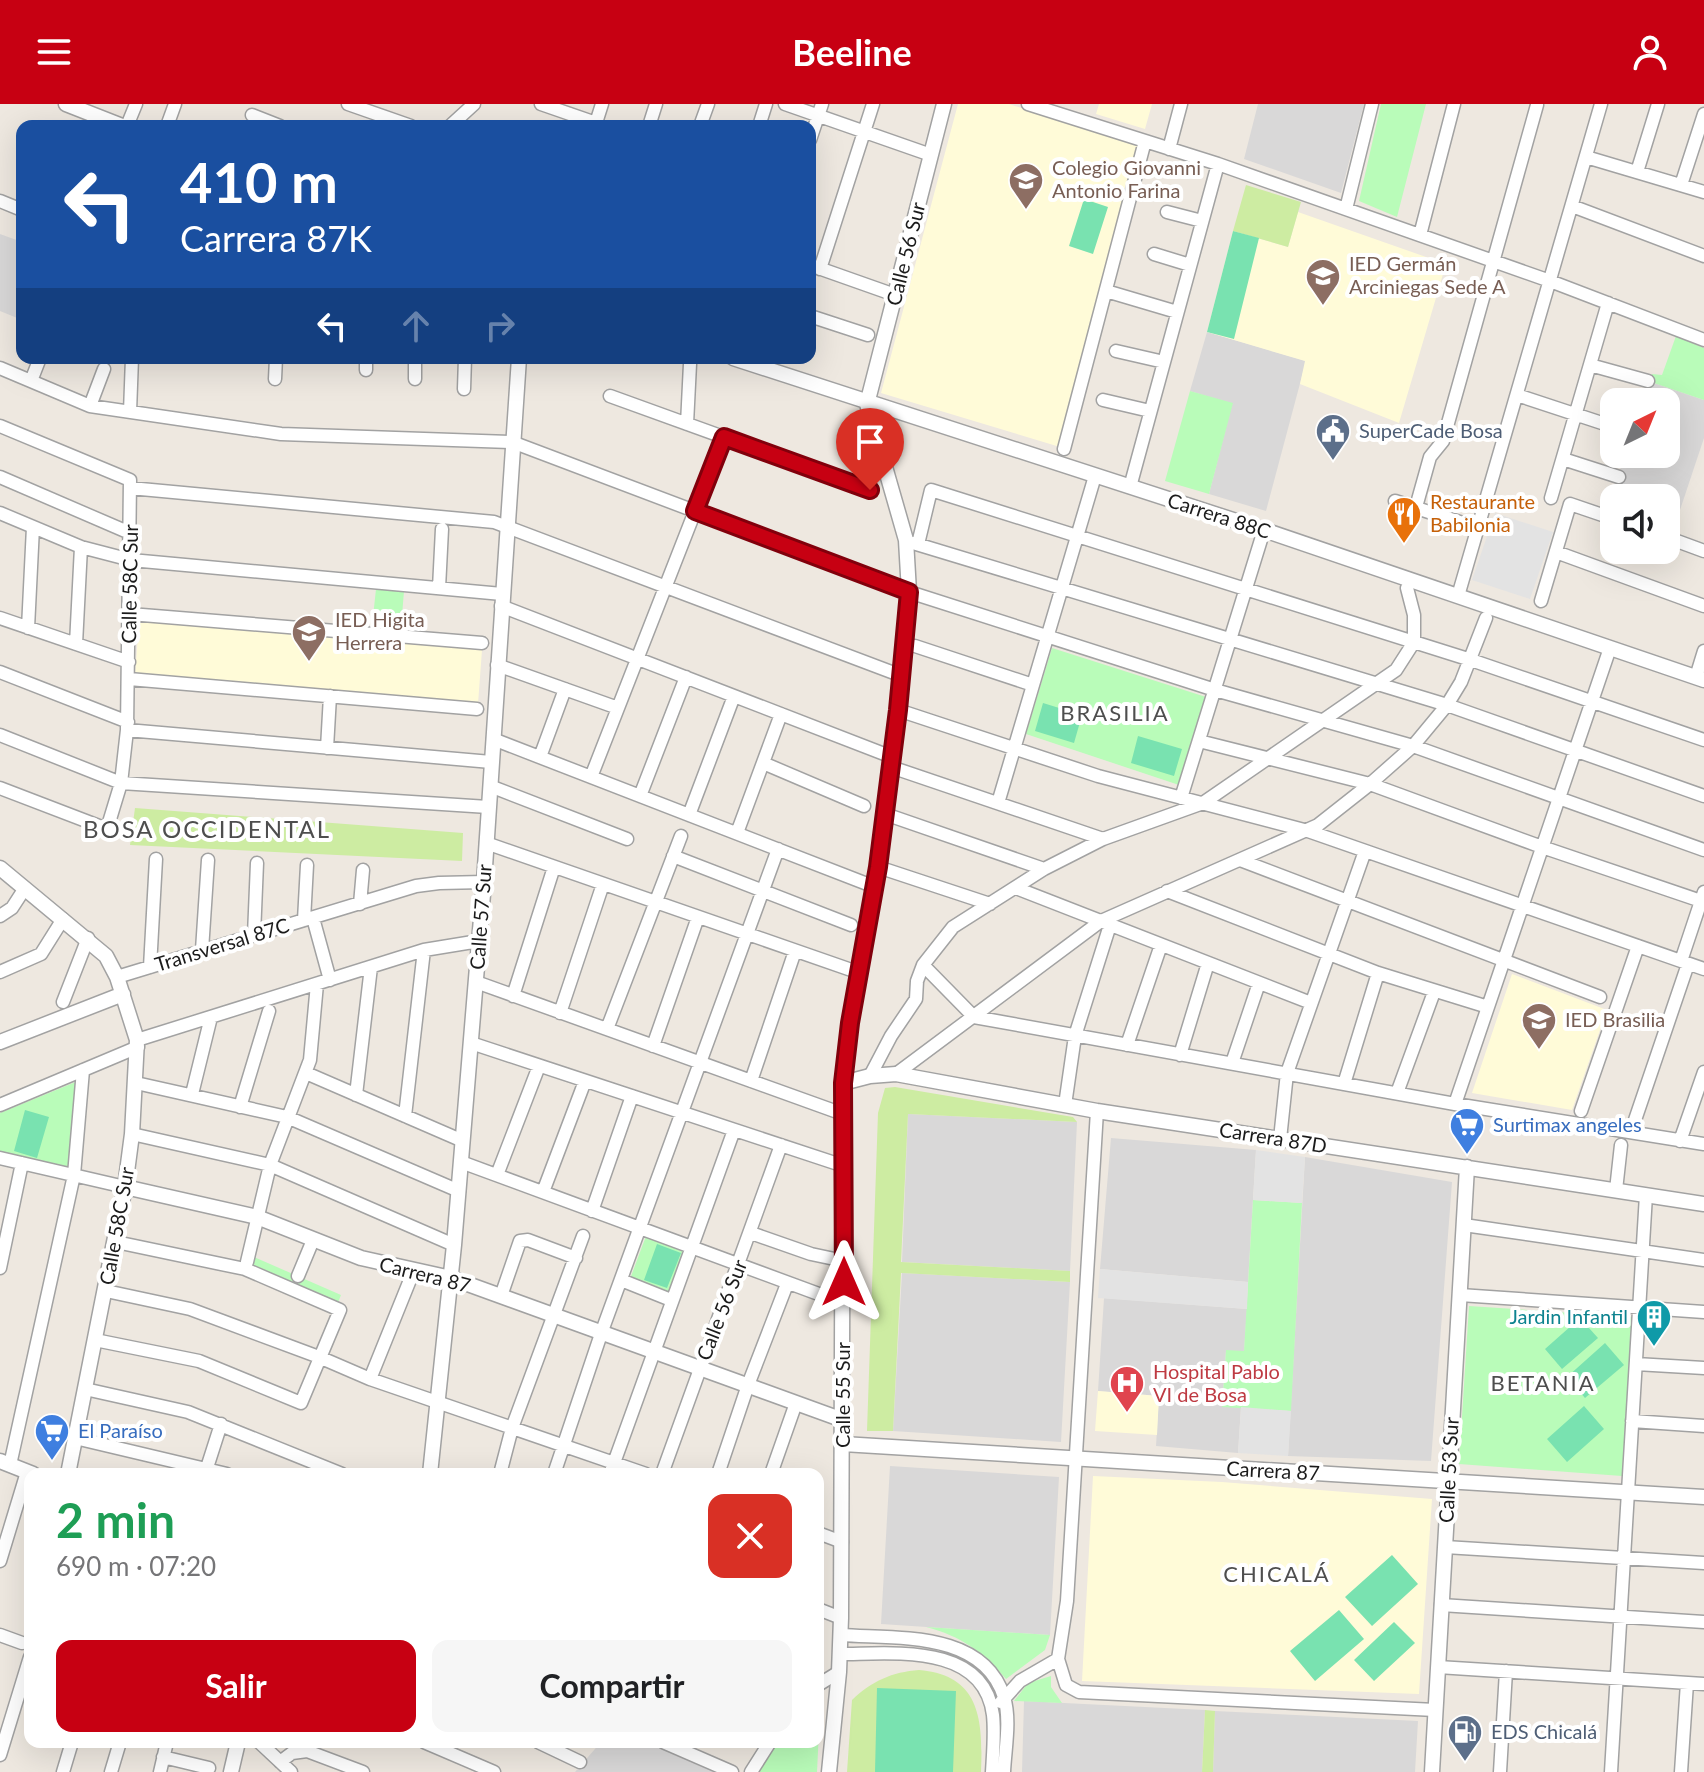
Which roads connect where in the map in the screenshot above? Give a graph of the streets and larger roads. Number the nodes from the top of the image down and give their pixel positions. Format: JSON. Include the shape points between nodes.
{"nodes":[{"id":1,"x":67,"y":104,"type":"edge"},
{"id":2,"x":348,"y":104,"type":"edge"},
{"id":3,"x":474,"y":104,"type":"edge"},
{"id":4,"x":541,"y":104,"type":"edge"},
{"id":5,"x":785,"y":104,"type":"edge"},
{"id":6,"x":873,"y":104,"type":"edge"},
{"id":7,"x":944,"y":104,"type":"edge"},
{"id":8,"x":1028,"y":104,"type":"edge"},
{"id":9,"x":1181,"y":104,"type":"edge"},
{"id":10,"x":1372,"y":104,"type":"edge"},
{"id":11,"x":1454,"y":104,"type":"edge"},
{"id":12,"x":1601,"y":104,"type":"edge"},
{"id":13,"x":1658,"y":104,"type":"edge"},
{"id":14,"x":1537,"y":105,"type":"edge"},
{"id":15,"x":386,"y":110,"type":"edge"},
{"id":16,"x":820,"y":110,"type":"edge"},
{"id":17,"x":1069,"y":110,"type":"edge"},
{"id":18,"x":1704,"y":114,"type":"edge"},
{"id":19,"x":109,"y":120,"type":"edge"},
{"id":20,"x":457,"y":120,"type":"edge"},
{"id":21,"x":585,"y":120,"type":"edge"},
{"id":22,"x":864,"y":132,"type":"junction"},
{"id":23,"x":1145,"y":141,"type":"junction"},
{"id":24,"x":1169,"y":149,"type":"junction"},
{"id":25,"x":931,"y":155,"type":"junction"},
{"id":26,"x":1586,"y":157,"type":"junction"},
{"id":27,"x":1218,"y":164,"type":"junction"},
{"id":28,"x":1637,"y":172,"type":"junction"},
{"id":29,"x":1681,"y":185,"type":"junction"},
{"id":30,"x":1704,"y":192,"type":"edge"},
{"id":31,"x":1572,"y":206,"type":"junction"},
{"id":32,"x":1346,"y":209,"type":"junction"},
{"id":33,"x":1167,"y":212,"type":"dead end"},
{"id":34,"x":1202,"y":221,"type":"junction"},
{"id":35,"x":1420,"y":235,"type":"junction"},
{"id":36,"x":1154,"y":254,"type":"dead end"},
{"id":37,"x":1704,"y":256,"type":"edge"},
{"id":38,"x":1495,"y":262,"type":"junction"},
{"id":39,"x":816,"y":264,"type":"edge"},
{"id":40,"x":1190,"y":265,"type":"junction"},
{"id":41,"x":816,"y":267,"type":"edge"},
{"id":42,"x":1550,"y":281,"type":"junction"},
{"id":43,"x":1106,"y":291,"type":"junction"},
{"id":44,"x":895,"y":295,"type":"junction"},
{"id":45,"x":1608,"y":303,"type":"junction"},
{"id":46,"x":1177,"y":312,"type":"junction"},
{"id":47,"x":816,"y":318,"type":"edge"},
{"id":48,"x":868,"y":335,"type":"dead end"},
{"id":49,"x":1704,"y":340,"type":"edge"},
{"id":50,"x":1116,"y":351,"type":"dead end"},
{"id":51,"x":1164,"y":362,"type":"junction"},
{"id":52,"x":38,"y":364,"type":"edge"},
{"id":53,"x":132,"y":364,"type":"edge"},
{"id":54,"x":276,"y":364,"type":"edge"},
{"id":55,"x":415,"y":364,"type":"edge"},
{"id":56,"x":465,"y":364,"type":"edge"},
{"id":57,"x":518,"y":364,"type":"edge"},
{"id":58,"x":690,"y":364,"type":"dead end"},
{"id":59,"x":750,"y":364,"type":"edge"},
{"id":60,"x":1590,"y":365,"type":"junction"},
{"id":61,"x":0,"y":368,"type":"edge"},
{"id":62,"x":104,"y":369,"type":"dead end"},
{"id":63,"x":275,"y":379,"type":"dead end"},
{"id":64,"x":415,"y":379,"type":"dead end"},
{"id":65,"x":31,"y":381,"type":"junction"},
{"id":66,"x":1648,"y":381,"type":"dead end"},
{"id":67,"x":464,"y":389,"type":"dead end"},
{"id":68,"x":1517,"y":395,"type":"junction"},
{"id":69,"x":610,"y":396,"type":"dead end"},
{"id":70,"x":1103,"y":400,"type":"dead end"},
{"id":71,"x":867,"y":404,"type":"junction"},
{"id":72,"x":90,"y":406,"type":"junction"},
{"id":73,"x":1150,"y":411,"type":"junction"},
{"id":74,"x":130,"y":412,"type":"junction"},
{"id":75,"x":1576,"y":414,"type":"junction"},
{"id":76,"x":1600,"y":422,"type":"edge"},
{"id":77,"x":687,"y":424,"type":"junction"},
{"id":78,"x":0,"y":426,"type":"edge"},
{"id":79,"x":724,"y":437,"type":"junction"},
{"id":80,"x":512,"y":442,"type":"junction"},
{"id":81,"x":1064,"y":449,"type":"dead end"},
{"id":82,"x":1563,"y":459,"type":"junction"},
{"id":83,"x":1095,"y":476,"type":"junction"},
{"id":84,"x":0,"y":477,"type":"edge"},
{"id":85,"x":1619,"y":477,"type":"dead end"},
{"id":86,"x":130,"y":484,"type":"junction"},
{"id":87,"x":1130,"y":487,"type":"junction"},
{"id":88,"x":870,"y":490,"type":"dead end"},
{"id":89,"x":1551,"y":498,"type":"dead end"},
{"id":90,"x":1395,"y":501,"type":"dead end"},
{"id":91,"x":1416,"y":507,"type":"junction"},
{"id":92,"x":695,"y":511,"type":"junction"},
{"id":93,"x":0,"y":513,"type":"edge"},
{"id":94,"x":1600,"y":514,"type":"edge"},
{"id":95,"x":506,"y":526,"type":"junction"},
{"id":96,"x":33,"y":527,"type":"junction"},
{"id":97,"x":1478,"y":528,"type":"junction"},
{"id":98,"x":442,"y":529,"type":"dead end"},
{"id":99,"x":1264,"y":530,"type":"junction"},
{"id":100,"x":130,"y":533,"type":"junction"},
{"id":101,"x":1077,"y":536,"type":"junction"},
{"id":102,"x":912,"y":542,"type":"junction"},
{"id":103,"x":1680,"y":542,"type":"edge"},
{"id":104,"x":81,"y":547,"type":"junction"},
{"id":105,"x":1704,"y":551,"type":"edge"},
{"id":106,"x":1556,"y":552,"type":"junction"},
{"id":107,"x":131,"y":560,"type":"junction"},
{"id":108,"x":665,"y":586,"type":"junction"},
{"id":109,"x":439,"y":588,"type":"junction"},
{"id":110,"x":1062,"y":588,"type":"junction"},
{"id":111,"x":1407,"y":588,"type":"dead end"},
{"id":112,"x":1246,"y":589,"type":"junction"},
{"id":113,"x":909,"y":592,"type":"junction"},
{"id":114,"x":1458,"y":596,"type":"junction"},
{"id":115,"x":501,"y":600,"type":"junction"},
{"id":116,"x":1541,"y":601,"type":"dead end"},
{"id":117,"x":1704,"y":606,"type":"edge"},
{"id":118,"x":130,"y":614,"type":"junction"},
{"id":119,"x":0,"y":618,"type":"edge"},
{"id":120,"x":1486,"y":618,"type":"dead end"},
{"id":121,"x":28,"y":628,"type":"junction"},
{"id":122,"x":1047,"y":636,"type":"junction"},
{"id":123,"x":1231,"y":638,"type":"junction"},
{"id":124,"x":1414,"y":642,"type":"junction"},
{"id":125,"x":482,"y":643,"type":"dead end"},
{"id":126,"x":76,"y":644,"type":"junction"},
{"id":127,"x":915,"y":646,"type":"dead end"},
{"id":128,"x":1610,"y":648,"type":"junction"},
{"id":129,"x":1704,"y":651,"type":"edge"},
{"id":130,"x":637,"y":658,"type":"junction"},
{"id":131,"x":1471,"y":660,"type":"junction"},
{"id":132,"x":129,"y":662,"type":"junction"},
{"id":133,"x":497,"y":665,"type":"junction"},
{"id":134,"x":0,"y":672,"type":"edge"},
{"id":135,"x":902,"y":676,"type":"junction"},
{"id":136,"x":686,"y":677,"type":"junction"},
{"id":137,"x":129,"y":679,"type":"junction"},
{"id":138,"x":1700,"y":679,"type":"edge"},
{"id":139,"x":1376,"y":683,"type":"junction"},
{"id":140,"x":1033,"y":685,"type":"junction"},
{"id":141,"x":565,"y":689,"type":"junction"},
{"id":142,"x":1215,"y":690,"type":"junction"},
{"id":143,"x":330,"y":696,"type":"junction"},
{"id":144,"x":734,"y":696,"type":"junction"},
{"id":145,"x":1592,"y":701,"type":"junction"},
{"id":146,"x":1447,"y":705,"type":"junction"},
{"id":147,"x":618,"y":708,"type":"junction"},
{"id":148,"x":477,"y":709,"type":"dead end"},
{"id":149,"x":898,"y":710,"type":"junction"},
{"id":150,"x":781,"y":714,"type":"junction"},
{"id":151,"x":1325,"y":721,"type":"junction"},
{"id":152,"x":128,"y":726,"type":"junction"},
{"id":153,"x":0,"y":735,"type":"edge"},
{"id":154,"x":493,"y":739,"type":"junction"},
{"id":155,"x":1704,"y":740,"type":"edge"},
{"id":156,"x":1199,"y":741,"type":"junction"},
{"id":157,"x":1413,"y":746,"type":"junction"},
{"id":158,"x":327,"y":748,"type":"junction"},
{"id":159,"x":1014,"y":748,"type":"junction"},
{"id":160,"x":1575,"y":751,"type":"junction"},
{"id":161,"x":540,"y":757,"type":"junction"},
{"id":162,"x":1267,"y":760,"type":"junction"},
{"id":163,"x":491,"y":762,"type":"junction"},
{"id":164,"x":891,"y":762,"type":"junction"},
{"id":165,"x":763,"y":763,"type":"junction"},
{"id":166,"x":591,"y":777,"type":"junction"},
{"id":167,"x":121,"y":783,"type":"junction"},
{"id":168,"x":1370,"y":784,"type":"junction"},
{"id":169,"x":490,"y":786,"type":"junction"},
{"id":170,"x":0,"y":788,"type":"edge"},
{"id":171,"x":640,"y":796,"type":"junction"},
{"id":172,"x":1704,"y":796,"type":"edge"},
{"id":173,"x":1181,"y":798,"type":"junction"},
{"id":174,"x":1558,"y":799,"type":"junction"},
{"id":175,"x":998,"y":803,"type":"junction"},
{"id":176,"x":1203,"y":803,"type":"junction"},
{"id":177,"x":864,"y":806,"type":"dead end"},
{"id":178,"x":488,"y":807,"type":"junction"},
{"id":179,"x":885,"y":814,"type":"junction"},
{"id":180,"x":689,"y":815,"type":"junction"},
{"id":181,"x":1308,"y":831,"type":"junction"},
{"id":182,"x":737,"y":833,"type":"junction"},
{"id":183,"x":681,"y":836,"type":"dead end"},
{"id":184,"x":627,"y":839,"type":"dead end"},
{"id":185,"x":1103,"y":839,"type":"junction"},
{"id":186,"x":486,"y":843,"type":"junction"},
{"id":187,"x":1542,"y":847,"type":"junction"},
{"id":188,"x":778,"y":849,"type":"junction"},
{"id":189,"x":1704,"y":850,"type":"edge"},
{"id":190,"x":1365,"y":851,"type":"junction"},
{"id":191,"x":673,"y":856,"type":"junction"},
{"id":192,"x":156,"y":859,"type":"dead end"},
{"id":193,"x":208,"y":860,"type":"dead end"},
{"id":194,"x":1240,"y":860,"type":"junction"},
{"id":195,"x":257,"y":863,"type":"dead end"},
{"id":196,"x":307,"y":865,"type":"dead end"},
{"id":197,"x":554,"y":867,"type":"junction"},
{"id":198,"x":878,"y":867,"type":"junction"},
{"id":199,"x":0,"y":868,"type":"edge"},
{"id":200,"x":1044,"y":869,"type":"junction"},
{"id":201,"x":363,"y":870,"type":"dead end"},
{"id":202,"x":484,"y":882,"type":"junction"},
{"id":203,"x":603,"y":884,"type":"junction"},
{"id":204,"x":875,"y":887,"type":"junction"},
{"id":205,"x":25,"y":888,"type":"junction"},
{"id":206,"x":1016,"y":888,"type":"junction"},
{"id":207,"x":762,"y":891,"type":"junction"},
{"id":208,"x":1167,"y":891,"type":"junction"},
{"id":209,"x":1703,"y":898,"type":"edge"},
{"id":210,"x":1347,"y":901,"type":"junction"},
{"id":211,"x":656,"y":902,"type":"junction"},
{"id":212,"x":360,"y":904,"type":"junction"},
{"id":213,"x":990,"y":904,"type":"junction"},
{"id":214,"x":1522,"y":906,"type":"junction"},
{"id":215,"x":0,"y":916,"type":"edge"},
{"id":216,"x":698,"y":917,"type":"junction"},
{"id":217,"x":63,"y":919,"type":"junction"},
{"id":218,"x":309,"y":919,"type":"junction"},
{"id":219,"x":1106,"y":923,"type":"junction"},
{"id":220,"x":851,"y":925,"type":"dead end"},
{"id":221,"x":747,"y":934,"type":"junction"},
{"id":222,"x":254,"y":935,"type":"junction"},
{"id":223,"x":88,"y":938,"type":"junction"},
{"id":224,"x":479,"y":941,"type":"junction"},
{"id":225,"x":1161,"y":945,"type":"junction"},
{"id":226,"x":1638,"y":946,"type":"junction"},
{"id":227,"x":202,"y":950,"type":"junction"},
{"id":228,"x":424,"y":950,"type":"junction"},
{"id":229,"x":795,"y":951,"type":"junction"},
{"id":230,"x":1329,"y":952,"type":"junction"},
{"id":231,"x":1503,"y":960,"type":"junction"},
{"id":232,"x":1684,"y":962,"type":"junction"},
{"id":233,"x":1208,"y":963,"type":"junction"},
{"id":234,"x":923,"y":965,"type":"junction"},
{"id":235,"x":150,"y":967,"type":"junction"},
{"id":236,"x":371,"y":967,"type":"junction"},
{"id":237,"x":1704,"y":969,"type":"edge"},
{"id":238,"x":0,"y":972,"type":"edge"},
{"id":239,"x":860,"y":973,"type":"junction"},
{"id":240,"x":1378,"y":973,"type":"junction"},
{"id":241,"x":117,"y":977,"type":"junction"},
{"id":242,"x":324,"y":982,"type":"junction"},
{"id":243,"x":476,"y":982,"type":"junction"},
{"id":244,"x":1259,"y":983,"type":"junction"},
{"id":245,"x":1434,"y":992,"type":"junction"},
{"id":246,"x":123,"y":994,"type":"junction"},
{"id":247,"x":513,"y":996,"type":"junction"},
{"id":248,"x":1600,"y":997,"type":"dead end"},
{"id":249,"x":63,"y":1002,"type":"dead end"},
{"id":250,"x":1311,"y":1003,"type":"junction"},
{"id":251,"x":1488,"y":1007,"type":"junction"},
{"id":252,"x":269,"y":1011,"type":"dead end"},
{"id":253,"x":560,"y":1013,"type":"junction"},
{"id":254,"x":211,"y":1017,"type":"junction"},
{"id":255,"x":974,"y":1017,"type":"junction"},
{"id":256,"x":607,"y":1029,"type":"junction"},
{"id":257,"x":1075,"y":1036,"type":"junction"},
{"id":258,"x":0,"y":1042,"type":"edge"},
{"id":259,"x":138,"y":1043,"type":"junction"},
{"id":260,"x":471,"y":1043,"type":"junction"},
{"id":261,"x":1127,"y":1045,"type":"junction"},
{"id":262,"x":653,"y":1046,"type":"junction"},
{"id":263,"x":1180,"y":1055,"type":"junction"},
{"id":264,"x":700,"y":1063,"type":"junction"},
{"id":265,"x":1232,"y":1063,"type":"junction"},
{"id":266,"x":539,"y":1066,"type":"junction"},
{"id":267,"x":83,"y":1070,"type":"junction"},
{"id":268,"x":1704,"y":1072,"type":"edge"},
{"id":269,"x":306,"y":1073,"type":"junction"},
{"id":270,"x":1287,"y":1073,"type":"junction"},
{"id":271,"x":896,"y":1074,"type":"junction"},
{"id":272,"x":870,"y":1076,"type":"junction"},
{"id":273,"x":585,"y":1081,"type":"junction"},
{"id":274,"x":751,"y":1081,"type":"junction"},
{"id":275,"x":136,"y":1083,"type":"junction"},
{"id":276,"x":843,"y":1083,"type":"junction"},
{"id":277,"x":1344,"y":1084,"type":"junction"},
{"id":278,"x":1397,"y":1093,"type":"junction"},
{"id":279,"x":192,"y":1094,"type":"junction"},
{"id":280,"x":356,"y":1095,"type":"junction"},
{"id":281,"x":632,"y":1096,"type":"junction"},
{"id":282,"x":1455,"y":1104,"type":"junction"},
{"id":283,"x":0,"y":1105,"type":"edge"},
{"id":284,"x":1065,"y":1105,"type":"junction"},
{"id":285,"x":240,"y":1107,"type":"junction"},
{"id":286,"x":1097,"y":1111,"type":"junction"},
{"id":287,"x":1581,"y":1111,"type":"dead end"},
{"id":288,"x":682,"y":1113,"type":"junction"},
{"id":289,"x":843,"y":1114,"type":"junction"},
{"id":290,"x":405,"y":1116,"type":"junction"},
{"id":291,"x":287,"y":1117,"type":"junction"},
{"id":292,"x":1635,"y":1120,"type":"dead end"},
{"id":293,"x":734,"y":1130,"type":"junction"},
{"id":294,"x":132,"y":1134,"type":"junction"},
{"id":295,"x":1280,"y":1139,"type":"junction"},
{"id":296,"x":463,"y":1141,"type":"junction"},
{"id":297,"x":1680,"y":1141,"type":"junction"},
{"id":298,"x":1704,"y":1144,"type":"edge"},
{"id":299,"x":781,"y":1145,"type":"junction"},
{"id":300,"x":1621,"y":1145,"type":"dead end"},
{"id":301,"x":0,"y":1158,"type":"edge"},
{"id":302,"x":461,"y":1162,"type":"junction"},
{"id":303,"x":22,"y":1163,"type":"junction"},
{"id":304,"x":270,"y":1165,"type":"junction"},
{"id":305,"x":844,"y":1166,"type":"junction"},
{"id":306,"x":1467,"y":1167,"type":"junction"},
{"id":307,"x":74,"y":1175,"type":"junction"},
{"id":308,"x":497,"y":1175,"type":"junction"},
{"id":309,"x":125,"y":1187,"type":"junction"},
{"id":310,"x":1616,"y":1190,"type":"junction"},
{"id":311,"x":459,"y":1191,"type":"junction"},
{"id":312,"x":543,"y":1192,"type":"junction"},
{"id":313,"x":1646,"y":1195,"type":"junction"},
{"id":314,"x":1704,"y":1204,"type":"edge"},
{"id":315,"x":592,"y":1211,"type":"junction"},
{"id":316,"x":257,"y":1217,"type":"junction"},
{"id":317,"x":1464,"y":1225,"type":"junction"},
{"id":318,"x":640,"y":1228,"type":"junction"},
{"id":319,"x":751,"y":1233,"type":"junction"},
{"id":320,"x":583,"y":1236,"type":"dead end"},
{"id":321,"x":313,"y":1240,"type":"junction"},
{"id":322,"x":116,"y":1242,"type":"junction"},
{"id":323,"x":454,"y":1245,"type":"junction"},
{"id":324,"x":690,"y":1248,"type":"junction"},
{"id":325,"x":1643,"y":1251,"type":"junction"},
{"id":326,"x":576,"y":1258,"type":"junction"},
{"id":327,"x":1704,"y":1260,"type":"edge"},
{"id":328,"x":844,"y":1261,"type":"junction"},
{"id":329,"x":247,"y":1262,"type":"dead end"},
{"id":330,"x":739,"y":1266,"type":"junction"},
{"id":331,"x":0,"y":1268,"type":"edge"},
{"id":332,"x":414,"y":1270,"type":"junction"},
{"id":333,"x":298,"y":1276,"type":"dead end"},
{"id":334,"x":451,"y":1278,"type":"junction"},
{"id":335,"x":621,"y":1280,"type":"junction"},
{"id":336,"x":787,"y":1284,"type":"junction"},
{"id":337,"x":106,"y":1291,"type":"junction"},
{"id":338,"x":1460,"y":1295,"type":"junction"},
{"id":339,"x":501,"y":1296,"type":"junction"},
{"id":340,"x":671,"y":1300,"type":"junction"},
{"id":341,"x":843,"y":1303,"type":"junction"},
{"id":342,"x":1639,"y":1307,"type":"junction"},
{"id":343,"x":1704,"y":1312,"type":"edge"},
{"id":344,"x":553,"y":1315,"type":"junction"},
{"id":345,"x":602,"y":1331,"type":"junction"},
{"id":346,"x":95,"y":1340,"type":"junction"},
{"id":347,"x":653,"y":1349,"type":"junction"},
{"id":348,"x":319,"y":1357,"type":"junction"},
{"id":349,"x":1636,"y":1364,"type":"junction"},
{"id":350,"x":700,"y":1367,"type":"junction"},
{"id":351,"x":1704,"y":1368,"type":"edge"},
{"id":352,"x":370,"y":1379,"type":"junction"},
{"id":353,"x":748,"y":1385,"type":"junction"},
{"id":354,"x":85,"y":1389,"type":"junction"},
{"id":355,"x":438,"y":1402,"type":"junction"},
{"id":356,"x":796,"y":1403,"type":"junction"},
{"id":357,"x":843,"y":1420,"type":"junction"},
{"id":358,"x":1632,"y":1421,"type":"junction"},
{"id":359,"x":221,"y":1424,"type":"junction"},
{"id":360,"x":1704,"y":1426,"type":"edge"},
{"id":361,"x":512,"y":1428,"type":"junction"},
{"id":362,"x":75,"y":1438,"type":"junction"},
{"id":363,"x":843,"y":1444,"type":"junction"},
{"id":364,"x":562,"y":1445,"type":"junction"},
{"id":365,"x":305,"y":1459,"type":"junction"},
{"id":366,"x":1076,"y":1459,"type":"junction"},
{"id":367,"x":5,"y":1463,"type":"edge"},
{"id":368,"x":69,"y":1468,"type":"edge"},
{"id":369,"x":194,"y":1468,"type":"edge"},
{"id":370,"x":207,"y":1468,"type":"edge"},
{"id":371,"x":302,"y":1468,"type":"edge"},
{"id":372,"x":327,"y":1468,"type":"edge"},
{"id":373,"x":434,"y":1468,"type":"edge"},
{"id":374,"x":502,"y":1468,"type":"edge"},
{"id":375,"x":556,"y":1468,"type":"edge"},
{"id":376,"x":611,"y":1468,"type":"edge"},
{"id":377,"x":664,"y":1468,"type":"edge"},
{"id":378,"x":720,"y":1468,"type":"edge"},
{"id":379,"x":773,"y":1468,"type":"edge"},
{"id":380,"x":24,"y":1471,"type":"edge"},
{"id":381,"x":1449,"y":1481,"type":"junction"},
{"id":382,"x":24,"y":1486,"type":"edge"},
{"id":383,"x":1628,"y":1492,"type":"junction"},
{"id":384,"x":1704,"y":1497,"type":"edge"},
{"id":385,"x":5,"y":1528,"type":"edge"},
{"id":386,"x":824,"y":1535,"type":"edge"},
{"id":387,"x":842,"y":1542,"type":"junction"},
{"id":388,"x":1445,"y":1547,"type":"junction"},
{"id":389,"x":1624,"y":1558,"type":"junction"},
{"id":390,"x":0,"y":1561,"type":"edge"},
{"id":391,"x":1704,"y":1563,"type":"edge"},
{"id":392,"x":1441,"y":1605,"type":"junction"},
{"id":393,"x":824,"y":1611,"type":"edge"},
{"id":394,"x":1621,"y":1617,"type":"junction"},
{"id":395,"x":841,"y":1618,"type":"junction"},
{"id":396,"x":1704,"y":1622,"type":"edge"},
{"id":397,"x":0,"y":1635,"type":"edge"},
{"id":398,"x":841,"y":1635,"type":"junction"},
{"id":399,"x":22,"y":1643,"type":"dead end"},
{"id":400,"x":840,"y":1654,"type":"junction"},
{"id":401,"x":1058,"y":1659,"type":"junction"},
{"id":402,"x":1438,"y":1667,"type":"junction"},
{"id":403,"x":1506,"y":1671,"type":"junction"},
{"id":404,"x":839,"y":1672,"type":"junction"},
{"id":405,"x":24,"y":1677,"type":"edge"},
{"id":406,"x":1617,"y":1678,"type":"junction"},
{"id":407,"x":824,"y":1681,"type":"edge"},
{"id":408,"x":1687,"y":1683,"type":"junction"},
{"id":409,"x":1704,"y":1684,"type":"edge"},
{"id":410,"x":1004,"y":1697,"type":"junction"},
{"id":411,"x":1435,"y":1710,"type":"junction"},
{"id":412,"x":993,"y":1716,"type":"junction"},
{"id":413,"x":70,"y":1748,"type":"edge"},
{"id":414,"x":118,"y":1748,"type":"edge"},
{"id":415,"x":165,"y":1748,"type":"edge"},
{"id":416,"x":237,"y":1748,"type":"edge"},
{"id":417,"x":265,"y":1748,"type":"edge"},
{"id":418,"x":438,"y":1748,"type":"edge"},
{"id":419,"x":460,"y":1748,"type":"edge"},
{"id":420,"x":551,"y":1748,"type":"edge"},
{"id":421,"x":677,"y":1748,"type":"edge"},
{"id":422,"x":766,"y":1748,"type":"edge"},
{"id":423,"x":0,"y":1755,"type":"edge"},
{"id":424,"x":457,"y":1756,"type":"junction"},
{"id":425,"x":163,"y":1757,"type":"junction"},
{"id":426,"x":280,"y":1762,"type":"junction"},
{"id":427,"x":580,"y":1762,"type":"dead end"},
{"id":428,"x":209,"y":1768,"type":"dead end"},
{"id":429,"x":63,"y":1772,"type":"edge"},
{"id":430,"x":111,"y":1772,"type":"edge"},
{"id":431,"x":160,"y":1772,"type":"edge"},
{"id":432,"x":231,"y":1772,"type":"edge"},
{"id":433,"x":291,"y":1772,"type":"edge"},
{"id":434,"x":363,"y":1772,"type":"edge"},
{"id":435,"x":494,"y":1772,"type":"edge"},
{"id":436,"x":732,"y":1772,"type":"edge"},
{"id":437,"x":751,"y":1772,"type":"edge"},
{"id":438,"x":829,"y":1772,"type":"edge"},
{"id":439,"x":992,"y":1772,"type":"edge"},
{"id":440,"x":1004,"y":1772,"type":"edge"},
{"id":441,"x":1432,"y":1772,"type":"edge"},
{"id":442,"x":1500,"y":1772,"type":"edge"},
{"id":443,"x":1611,"y":1772,"type":"edge"},
{"id":444,"x":1681,"y":1772,"type":"edge"}],
"edges":[{"from":1,"to":19,"type":"street"},
{"from":2,"to":15,"type":"street"},
{"from":3,"to":20,"type":"street"},
{"from":4,"to":21,"type":"street"},
{"from":5,"to":16,"type":"street"},
{"from":6,"to":22,"type":"street"},
{"from":7,"to":25,"type":"street","name":"Calle 56 Sur"},
{"from":8,"to":17,"type":"street"},
{"from":9,"to":24,"type":"street"},
{"from":10,"to":32,"type":"street"},
{"from":11,"to":35,"type":"street"},
{"from":12,"to":26,"type":"street"},
{"from":13,"to":28,"type":"street"},
{"from":14,"to":38,"type":"street"},
{"from":16,"to":22,"type":"street"},
{"from":17,"to":23,"type":"street"},
{"from":18,"to":29,"type":"street"},
{"from":22,"to":25,"type":"street"},
{"from":22,"to":39,"type":"street"},
{"from":23,"to":24,"type":"street"},
{"from":23,"to":43,"type":"street"},
{"from":24,"to":27,"type":"street"},
{"from":25,"to":44,"type":"street","name":"Calle 56 Sur"},
{"from":26,"to":28,"type":"street"},
{"from":26,"to":31,"type":"street"},
{"from":27,"to":32,"type":"street"},
{"from":27,"to":34,"type":"street"},
{"from":28,"to":29,"type":"street"},
{"from":29,"to":30,"type":"street"},
{"from":31,"to":37,"type":"street"},
{"from":31,"to":42,"type":"street"},
{"from":32,"to":35,"type":"street"},
{"from":33,"to":34,"type":"street"},
{"from":34,"to":40,"type":"street"},
{"from":35,"to":38,"type":"street"},
{"from":36,"to":40,"type":"street"},
{"from":38,"to":42,"type":"street"},
{"from":38,"to":91,"type":"street","via":[[1443,441],[1430,457]]},
{"from":40,"to":46,"type":"street"},
{"from":41,"to":44,"type":"street"},
{"from":42,"to":45,"type":"street"},
{"from":42,"to":68,"type":"street"},
{"from":43,"to":46,"type":"street"},
{"from":43,"to":81,"type":"street"},
{"from":44,"to":71,"type":"street","name":"Calle 56 Sur"},
{"from":45,"to":49,"type":"street"},
{"from":45,"to":60,"type":"street"},
{"from":46,"to":51,"type":"street"},
{"from":47,"to":48,"type":"street"},
{"from":50,"to":51,"type":"street"},
{"from":51,"to":73,"type":"street"},
{"from":52,"to":65,"type":"street"},
{"from":53,"to":74,"type":"street"},
{"from":54,"to":63,"type":"street"},
{"from":55,"to":64,"type":"street"},
{"from":56,"to":67,"type":"street"},
{"from":57,"to":80,"type":"street","name":"Calle 57 Sur"},
{"from":58,"to":77,"type":"street"},
{"from":59,"to":71,"type":"street","name":"Carrera 88C"},
{"from":60,"to":66,"type":"street"},
{"from":60,"to":75,"type":"street"},
{"from":61,"to":65,"type":"street"},
{"from":62,"to":72,"type":"street"},
{"from":65,"to":72,"type":"street"},
{"from":68,"to":75,"type":"street"},
{"from":68,"to":97,"type":"street"},
{"from":69,"to":77,"type":"street"},
{"from":70,"to":73,"type":"street"},
{"from":71,"to":83,"type":"street","name":"Carrera 88C"},
{"from":71,"to":102,"type":"street","name":"Calle 55 Sur"},
{"from":72,"to":74,"type":"street"},
{"from":73,"to":87,"type":"street"},
{"from":74,"to":80,"type":"street","via":[[281,434]]},
{"from":75,"to":76,"type":"street"},
{"from":75,"to":82,"type":"street"},
{"from":77,"to":79,"type":"street"},
{"from":78,"to":86,"type":"street"},
{"from":79,"to":88,"type":"street"},
{"from":79,"to":92,"type":"street"},
{"from":80,"to":92,"type":"street"},
{"from":80,"to":95,"type":"street","name":"Calle 57 Sur"},
{"from":82,"to":85,"type":"street"},
{"from":82,"to":89,"type":"street"},
{"from":83,"to":87,"type":"street","name":"Carrera 88C"},
{"from":83,"to":101,"type":"street"},
{"from":84,"to":100,"type":"street"},
{"from":86,"to":95,"type":"street","via":[[483,519]]},
{"from":86,"to":100,"type":"street","name":"Calle 58C Sur"},
{"from":87,"to":99,"type":"street","name":"Carrera 88C"},
{"from":90,"to":91,"type":"street"},
{"from":91,"to":97,"type":"street"},
{"from":92,"to":108,"type":"street"},
{"from":92,"to":113,"type":"street"},
{"from":93,"to":96,"type":"street"},
{"from":94,"to":106,"type":"street","via":[[1570,504]]},
{"from":95,"to":108,"type":"street"},
{"from":95,"to":115,"type":"street","name":"Calle 57 Sur"},
{"from":96,"to":104,"type":"street"},
{"from":96,"to":121,"type":"street"},
{"from":97,"to":114,"type":"street"},
{"from":98,"to":109,"type":"street"},
{"from":99,"to":112,"type":"street"},
{"from":99,"to":114,"type":"street","name":"Carrera 88C"},
{"from":100,"to":107,"type":"street","name":"Calle 58C Sur"},
{"from":101,"to":102,"type":"street","via":[[931,490]]},
{"from":101,"to":110,"type":"street"},
{"from":101,"to":112,"type":"street"},
{"from":102,"to":110,"type":"street"},
{"from":102,"to":113,"type":"street","name":"Calle 55 Sur"},
{"from":103,"to":105,"type":"street"},
{"from":104,"to":107,"type":"street"},
{"from":104,"to":126,"type":"street"},
{"from":106,"to":116,"type":"street"},
{"from":106,"to":117,"type":"street"},
{"from":107,"to":109,"type":"street"},
{"from":107,"to":118,"type":"street","name":"Calle 58C Sur"},
{"from":108,"to":130,"type":"street"},
{"from":108,"to":135,"type":"street"},
{"from":109,"to":115,"type":"street"},
{"from":110,"to":122,"type":"street"},
{"from":110,"to":123,"type":"street"},
{"from":111,"to":124,"type":"street"},
{"from":112,"to":123,"type":"street"},
{"from":112,"to":124,"type":"street"},
{"from":113,"to":122,"type":"street"},
{"from":113,"to":135,"type":"street","name":"Calle 55 Sur"},
{"from":114,"to":128,"type":"street","name":"Carrera 88C"},
{"from":115,"to":130,"type":"street"},
{"from":115,"to":133,"type":"street","name":"Calle 57 Sur"},
{"from":118,"to":125,"type":"street"},
{"from":118,"to":132,"type":"street","name":"Calle 58C Sur"},
{"from":119,"to":121,"type":"street"},
{"from":120,"to":131,"type":"street"},
{"from":121,"to":126,"type":"street"},
{"from":122,"to":140,"type":"street"},
{"from":122,"to":142,"type":"street"},
{"from":123,"to":139,"type":"street"},
{"from":123,"to":142,"type":"street"},
{"from":124,"to":131,"type":"street"},
{"from":124,"to":139,"type":"street","via":[[1396,670]]},
{"from":126,"to":132,"type":"street"},
{"from":127,"to":140,"type":"street"},
{"from":128,"to":138,"type":"street","name":"Carrera 88C"},
{"from":128,"to":145,"type":"street"},
{"from":129,"to":138,"type":"street"},
{"from":130,"to":136,"type":"street"},
{"from":130,"to":147,"type":"street"},
{"from":131,"to":145,"type":"street"},
{"from":131,"to":146,"type":"street"},
{"from":132,"to":137,"type":"street","name":"Calle 58C Sur"},
{"from":133,"to":141,"type":"street"},
{"from":133,"to":154,"type":"street","name":"Calle 57 Sur"},
{"from":134,"to":152,"type":"street"},
{"from":135,"to":149,"type":"street","name":"Calle 55 Sur"},
{"from":136,"to":144,"type":"street"},
{"from":136,"to":171,"type":"street"},
{"from":137,"to":143,"type":"street"},
{"from":137,"to":152,"type":"street","name":"Calle 58C Sur"},
{"from":139,"to":146,"type":"street"},
{"from":139,"to":151,"type":"street"},
{"from":140,"to":159,"type":"street"},
{"from":141,"to":147,"type":"street"},
{"from":141,"to":161,"type":"street"},
{"from":142,"to":151,"type":"street"},
{"from":142,"to":156,"type":"street"},
{"from":143,"to":148,"type":"street"},
{"from":143,"to":158,"type":"street"},
{"from":144,"to":150,"type":"street"},
{"from":144,"to":180,"type":"street"},
{"from":145,"to":155,"type":"street"},
{"from":145,"to":160,"type":"street"},
{"from":146,"to":157,"type":"street"},
{"from":146,"to":160,"type":"street"},
{"from":147,"to":166,"type":"street"},
{"from":149,"to":159,"type":"street"},
{"from":149,"to":164,"type":"street","name":"Calle 55 Sur"},
{"from":150,"to":164,"type":"street"},
{"from":150,"to":165,"type":"street"},
{"from":151,"to":157,"type":"street"},
{"from":151,"to":162,"type":"street"},
{"from":152,"to":158,"type":"street"},
{"from":152,"to":167,"type":"street","name":"Calle 58C Sur"},
{"from":153,"to":167,"type":"street"},
{"from":154,"to":161,"type":"street"},
{"from":154,"to":163,"type":"street","name":"Calle 57 Sur"},
{"from":156,"to":162,"type":"street"},
{"from":156,"to":173,"type":"street"},
{"from":157,"to":168,"type":"street"},
{"from":157,"to":174,"type":"street"},
{"from":158,"to":163,"type":"street"},
{"from":159,"to":173,"type":"street"},
{"from":159,"to":175,"type":"street"},
{"from":160,"to":172,"type":"street"},
{"from":160,"to":174,"type":"street"},
{"from":161,"to":166,"type":"street"},
{"from":162,"to":168,"type":"street"},
{"from":162,"to":176,"type":"street"},
{"from":163,"to":169,"type":"street","name":"Calle 57 Sur"},
{"from":164,"to":175,"type":"street"},
{"from":164,"to":179,"type":"street","name":"Calle 55 Sur"},
{"from":165,"to":177,"type":"street"},
{"from":165,"to":182,"type":"street"},
{"from":166,"to":171,"type":"street"},
{"from":167,"to":170,"type":"street","name":"Calle 58C Sur","via":[[107,829]]},
{"from":167,"to":178,"type":"street"},
{"from":168,"to":181,"type":"street"},
{"from":168,"to":187,"type":"street"},
{"from":169,"to":178,"type":"street","name":"Calle 57 Sur"},
{"from":169,"to":184,"type":"street"},
{"from":171,"to":180,"type":"street"},
{"from":173,"to":176,"type":"street"},
{"from":174,"to":187,"type":"street"},
{"from":174,"to":189,"type":"street"},
{"from":175,"to":185,"type":"street"},
{"from":176,"to":181,"type":"street"},
{"from":176,"to":185,"type":"street"},
{"from":178,"to":186,"type":"street","name":"Calle 57 Sur"},
{"from":179,"to":198,"type":"street","name":"Calle 55 Sur"},
{"from":179,"to":200,"type":"street"},
{"from":180,"to":182,"type":"street"},
{"from":181,"to":190,"type":"street"},
{"from":181,"to":194,"type":"street"},
{"from":182,"to":188,"type":"street"},
{"from":183,"to":191,"type":"street"},
{"from":185,"to":200,"type":"street"},
{"from":186,"to":197,"type":"street"},
{"from":186,"to":202,"type":"street","name":"Calle 57 Sur"},
{"from":187,"to":209,"type":"street"},
{"from":187,"to":214,"type":"street"},
{"from":188,"to":204,"type":"street"},
{"from":188,"to":207,"type":"street"},
{"from":190,"to":210,"type":"street"},
{"from":190,"to":214,"type":"street"},
{"from":191,"to":207,"type":"street"},
{"from":191,"to":211,"type":"street"},
{"from":192,"to":235,"type":"street"},
{"from":193,"to":227,"type":"street"},
{"from":194,"to":208,"type":"street"},
{"from":194,"to":210,"type":"street"},
{"from":195,"to":222,"type":"street"},
{"from":196,"to":218,"type":"street"},
{"from":197,"to":203,"type":"street"},
{"from":197,"to":247,"type":"street"},
{"from":198,"to":204,"type":"street","name":"Calle 55 Sur"},
{"from":198,"to":213,"type":"street"},
{"from":199,"to":205,"type":"street"},
{"from":200,"to":206,"type":"street"},
{"from":201,"to":212,"type":"street"},
{"from":202,"to":212,"type":"street","name":"Transversal 87C","via":[[426,884]]},
{"from":202,"to":224,"type":"street","name":"Calle 57 Sur"},
{"from":203,"to":211,"type":"street"},
{"from":203,"to":253,"type":"street"},
{"from":204,"to":239,"type":"street","name":"Calle 55 Sur"},
{"from":205,"to":215,"type":"street"},
{"from":205,"to":217,"type":"street"},
{"from":206,"to":213,"type":"street"},
{"from":206,"to":219,"type":"street"},
{"from":207,"to":220,"type":"street"},
{"from":207,"to":221,"type":"street"},
{"from":208,"to":219,"type":"street"},
{"from":208,"to":230,"type":"street"},
{"from":209,"to":232,"type":"street"},
{"from":210,"to":230,"type":"street"},
{"from":210,"to":231,"type":"street"},
{"from":211,"to":216,"type":"street"},
{"from":211,"to":256,"type":"street"},
{"from":212,"to":218,"type":"street","name":"Transversal 87C"},
{"from":213,"to":234,"type":"street","via":[[953,927]]},
{"from":214,"to":226,"type":"street"},
{"from":214,"to":231,"type":"street"},
{"from":216,"to":221,"type":"street"},
{"from":216,"to":262,"type":"street"},
{"from":217,"to":223,"type":"street"},
{"from":217,"to":238,"type":"street","via":[[41,954]]},
{"from":218,"to":222,"type":"street","name":"Transversal 87C"},
{"from":218,"to":242,"type":"street"},
{"from":219,"to":225,"type":"street"},
{"from":219,"to":255,"type":"street"},
{"from":219,"to":257,"type":"street"},
{"from":221,"to":229,"type":"street"},
{"from":221,"to":264,"type":"street"},
{"from":222,"to":227,"type":"street","name":"Transversal 87C"},
{"from":223,"to":241,"type":"street"},
{"from":223,"to":249,"type":"street"},
{"from":224,"to":228,"type":"street"},
{"from":224,"to":243,"type":"street","name":"Calle 57 Sur"},
{"from":225,"to":233,"type":"street"},
{"from":225,"to":261,"type":"street"},
{"from":226,"to":232,"type":"street"},
{"from":226,"to":287,"type":"street"},
{"from":227,"to":235,"type":"street","name":"Transversal 87C"},
{"from":228,"to":236,"type":"street"},
{"from":228,"to":290,"type":"street"},
{"from":229,"to":239,"type":"street"},
{"from":229,"to":274,"type":"street"},
{"from":230,"to":240,"type":"street"},
{"from":230,"to":250,"type":"street"},
{"from":231,"to":248,"type":"street"},
{"from":231,"to":251,"type":"street"},
{"from":232,"to":237,"type":"street"},
{"from":232,"to":292,"type":"street"},
{"from":233,"to":244,"type":"street"},
{"from":233,"to":263,"type":"street"},
{"from":234,"to":255,"type":"street"},
{"from":234,"to":272,"type":"street","via":[[916,999]]},
{"from":235,"to":241,"type":"street","name":"Transversal 87C"},
{"from":236,"to":242,"type":"street"},
{"from":236,"to":280,"type":"street"},
{"from":239,"to":276,"type":"street","name":"Calle 55 Sur"},
{"from":240,"to":245,"type":"street"},
{"from":240,"to":277,"type":"street"},
{"from":241,"to":246,"type":"street","name":"Calle 58C Sur"},
{"from":242,"to":254,"type":"street"},
{"from":242,"to":269,"type":"street"},
{"from":243,"to":247,"type":"street"},
{"from":243,"to":260,"type":"street","name":"Calle 57 Sur"},
{"from":244,"to":250,"type":"street"},
{"from":244,"to":265,"type":"street"},
{"from":245,"to":251,"type":"street"},
{"from":245,"to":278,"type":"street"},
{"from":246,"to":258,"type":"street"},
{"from":246,"to":259,"type":"street","name":"Calle 58C Sur"},
{"from":247,"to":253,"type":"street"},
{"from":250,"to":270,"type":"street"},
{"from":251,"to":282,"type":"street"},
{"from":252,"to":285,"type":"street"},
{"from":253,"to":256,"type":"street"},
{"from":254,"to":259,"type":"street"},
{"from":254,"to":279,"type":"street"},
{"from":255,"to":257,"type":"street"},
{"from":255,"to":271,"type":"street"},
{"from":256,"to":262,"type":"street"},
{"from":257,"to":261,"type":"street"},
{"from":257,"to":284,"type":"street"},
{"from":259,"to":267,"type":"street"},
{"from":259,"to":275,"type":"street","name":"Calle 58C Sur"},
{"from":260,"to":266,"type":"street"},
{"from":260,"to":296,"type":"street","name":"Calle 57 Sur"},
{"from":261,"to":263,"type":"street"},
{"from":262,"to":264,"type":"street"},
{"from":263,"to":265,"type":"street"},
{"from":264,"to":274,"type":"street"},
{"from":264,"to":288,"type":"street"},
{"from":265,"to":270,"type":"street"},
{"from":266,"to":273,"type":"street"},
{"from":266,"to":308,"type":"street"},
{"from":267,"to":283,"type":"street"},
{"from":267,"to":307,"type":"street"},
{"from":268,"to":297,"type":"street"},
{"from":269,"to":280,"type":"street"},
{"from":269,"to":291,"type":"street"},
{"from":270,"to":277,"type":"street"},
{"from":270,"to":295,"type":"street"},
{"from":271,"to":272,"type":"street","name":"Carrera 87D"},
{"from":271,"to":284,"type":"street","name":"Carrera 87D"},
{"from":272,"to":276,"type":"street","name":"Carrera 87D"},
{"from":273,"to":281,"type":"street"},
{"from":273,"to":312,"type":"street"},
{"from":274,"to":289,"type":"street"},
{"from":275,"to":279,"type":"street"},
{"from":275,"to":294,"type":"street","name":"Calle 58C Sur"},
{"from":276,"to":289,"type":"street","name":"Calle 55 Sur"},
{"from":277,"to":278,"type":"street"},
{"from":278,"to":282,"type":"street"},
{"from":279,"to":285,"type":"street"},
{"from":280,"to":290,"type":"street"},
{"from":281,"to":288,"type":"street"},
{"from":281,"to":315,"type":"street"},
{"from":282,"to":297,"type":"street"},
{"from":284,"to":286,"type":"street","name":"Carrera 87D"},
{"from":285,"to":291,"type":"street"},
{"from":286,"to":295,"type":"street","name":"Carrera 87D"},
{"from":286,"to":366,"type":"street"},
{"from":288,"to":293,"type":"street"},
{"from":288,"to":318,"type":"street"},
{"from":289,"to":305,"type":"street","name":"Calle 55 Sur"},
{"from":290,"to":296,"type":"street"},
{"from":291,"to":304,"type":"street"},
{"from":291,"to":311,"type":"street"},
{"from":293,"to":299,"type":"street"},
{"from":293,"to":324,"type":"street"},
{"from":294,"to":304,"type":"street"},
{"from":294,"to":309,"type":"street","name":"Calle 58C Sur"},
{"from":295,"to":306,"type":"street","name":"Carrera 87D"},
{"from":296,"to":302,"type":"street","name":"Calle 57 Sur"},
{"from":297,"to":298,"type":"street"},
{"from":299,"to":305,"type":"street"},
{"from":299,"to":319,"type":"street","name":"Calle 56 Sur"},
{"from":300,"to":310,"type":"street"},
{"from":301,"to":303,"type":"street","name":"Carrera 87"},
{"from":302,"to":308,"type":"street"},
{"from":302,"to":311,"type":"street","name":"Calle 57 Sur"},
{"from":303,"to":307,"type":"street","name":"Carrera 87"},
{"from":303,"to":331,"type":"street"},
{"from":304,"to":316,"type":"street"},
{"from":304,"to":323,"type":"street"},
{"from":305,"to":328,"type":"street","name":"Calle 55 Sur"},
{"from":306,"to":310,"type":"street","name":"Carrera 87D"},
{"from":306,"to":317,"type":"street","name":"Calle 53 Sur"},
{"from":307,"to":309,"type":"street","name":"Carrera 87"},
{"from":307,"to":367,"type":"street"},
{"from":308,"to":312,"type":"street"},
{"from":309,"to":316,"type":"street","name":"Carrera 87"},
{"from":309,"to":322,"type":"street","name":"Calle 58C Sur"},
{"from":310,"to":313,"type":"street","name":"Carrera 87D"},
{"from":311,"to":323,"type":"street","name":"Calle 57 Sur"},
{"from":312,"to":315,"type":"street"},
{"from":313,"to":314,"type":"street","name":"Carrera 87D"},
{"from":313,"to":325,"type":"street"},
{"from":315,"to":318,"type":"street"},
{"from":316,"to":321,"type":"street","name":"Carrera 87"},
{"from":316,"to":329,"type":"street"},
{"from":317,"to":325,"type":"street"},
{"from":317,"to":338,"type":"street","name":"Calle 53 Sur"},
{"from":318,"to":324,"type":"street"},
{"from":318,"to":335,"type":"street"},
{"from":319,"to":328,"type":"street"},
{"from":319,"to":330,"type":"street","name":"Calle 56 Sur"},
{"from":320,"to":326,"type":"street"},
{"from":321,"to":332,"type":"street","name":"Carrera 87"},
{"from":321,"to":333,"type":"street"},
{"from":322,"to":337,"type":"street","name":"Calle 58C Sur"},
{"from":322,"to":348,"type":"street","via":[[245,1269],[340,1310]]},
{"from":323,"to":334,"type":"street","name":"Calle 57 Sur"},
{"from":324,"to":330,"type":"street"},
{"from":324,"to":340,"type":"street"},
{"from":325,"to":327,"type":"street"},
{"from":325,"to":342,"type":"street"},
{"from":326,"to":339,"type":"street","via":[[520,1241]]},
{"from":326,"to":344,"type":"street"},
{"from":328,"to":341,"type":"street","name":"Calle 55 Sur"},
{"from":330,"to":336,"type":"street"},
{"from":330,"to":350,"type":"street","name":"Calle 56 Sur"},
{"from":332,"to":334,"type":"street","name":"Carrera 87"},
{"from":332,"to":352,"type":"street"},
{"from":334,"to":339,"type":"street","name":"Carrera 87"},
{"from":334,"to":355,"type":"street","name":"Calle 57 Sur"},
{"from":335,"to":340,"type":"street"},
{"from":335,"to":345,"type":"street"},
{"from":336,"to":341,"type":"street"},
{"from":336,"to":353,"type":"street"},
{"from":337,"to":346,"type":"street","name":"Calle 58C Sur"},
{"from":337,"to":348,"type":"street","via":[[190,1309]]},
{"from":338,"to":342,"type":"street"},
{"from":338,"to":381,"type":"street","name":"Calle 53 Sur"},
{"from":339,"to":344,"type":"street","name":"Carrera 87"},
{"from":340,"to":347,"type":"street"},
{"from":341,"to":357,"type":"street","name":"Calle 55 Sur"},
{"from":342,"to":343,"type":"street"},
{"from":342,"to":349,"type":"street"},
{"from":344,"to":345,"type":"street","name":"Carrera 87"},
{"from":344,"to":361,"type":"street"},
{"from":345,"to":347,"type":"street","name":"Carrera 87"},
{"from":345,"to":364,"type":"street"},
{"from":346,"to":348,"type":"street","via":[[199,1361],[301,1403]]},
{"from":346,"to":354,"type":"street","name":"Calle 58C Sur"},
{"from":347,"to":350,"type":"street","name":"Carrera 87"},
{"from":347,"to":376,"type":"street"},
{"from":348,"to":352,"type":"street"},
{"from":349,"to":351,"type":"street"},
{"from":349,"to":358,"type":"street"},
{"from":350,"to":353,"type":"street","name":"Carrera 87"},
{"from":350,"to":377,"type":"street","name":"Calle 56 Sur"},
{"from":352,"to":355,"type":"street"},
{"from":353,"to":356,"type":"street","name":"Carrera 87"},
{"from":353,"to":378,"type":"street"},
{"from":354,"to":359,"type":"street"},
{"from":354,"to":362,"type":"street","name":"Calle 58C Sur"},
{"from":355,"to":361,"type":"street"},
{"from":355,"to":373,"type":"street","name":"Calle 57 Sur"},
{"from":356,"to":357,"type":"street","name":"Carrera 87"},
{"from":356,"to":379,"type":"street"},
{"from":357,"to":363,"type":"street","name":"Calle 55 Sur"},
{"from":358,"to":360,"type":"street"},
{"from":358,"to":383,"type":"street"},
{"from":359,"to":365,"type":"street"},
{"from":359,"to":370,"type":"street"},
{"from":361,"to":364,"type":"street"},
{"from":361,"to":374,"type":"street"},
{"from":362,"to":368,"type":"street","name":"Calle 58C Sur"},
{"from":362,"to":369,"type":"street"},
{"from":363,"to":366,"type":"street","name":"Carrera 87"},
{"from":363,"to":387,"type":"street","name":"Calle 55 Sur"},
{"from":364,"to":375,"type":"street"},
{"from":364,"to":376,"type":"street"},
{"from":365,"to":371,"type":"street"},
{"from":365,"to":372,"type":"street"},
{"from":366,"to":381,"type":"street","name":"Carrera 87"},
{"from":366,"to":401,"type":"street"},
{"from":367,"to":380,"type":"street"},
{"from":381,"to":383,"type":"street","name":"Carrera 87"},
{"from":381,"to":388,"type":"street","name":"Calle 53 Sur"},
{"from":382,"to":385,"type":"street"},
{"from":383,"to":384,"type":"street","name":"Carrera 87"},
{"from":383,"to":389,"type":"street"},
{"from":385,"to":390,"type":"street"},
{"from":386,"to":387,"type":"street"},
{"from":387,"to":395,"type":"street","name":"Calle 55 Sur"},
{"from":388,"to":389,"type":"street"},
{"from":388,"to":392,"type":"street","name":"Calle 53 Sur"},
{"from":389,"to":391,"type":"street"},
{"from":389,"to":394,"type":"street"},
{"from":392,"to":394,"type":"street"},
{"from":392,"to":402,"type":"street","name":"Calle 53 Sur"},
{"from":393,"to":395,"type":"street"},
{"from":394,"to":396,"type":"street"},
{"from":394,"to":406,"type":"street"},
{"from":395,"to":398,"type":"street","name":"Calle 55 Sur"},
{"from":397,"to":399,"type":"street"},
{"from":398,"to":400,"type":"street","name":"Calle 55 Sur"},
{"from":398,"to":410,"type":"street","via":[[931,1641],[959,1649],[984,1666]]},
{"from":400,"to":404,"type":"street","name":"Calle 55 Sur"},
{"from":400,"to":412,"type":"street","via":[[937,1656],[973,1677],[985,1691]]},
{"from":401,"to":410,"type":"street"},
{"from":401,"to":411,"type":"street","via":[[1066,1685],[1079,1692]]},
{"from":402,"to":403,"type":"street"},
{"from":402,"to":411,"type":"street","name":"Calle 53 Sur"},
{"from":403,"to":406,"type":"street"},
{"from":403,"to":442,"type":"street"},
{"from":404,"to":407,"type":"street"},
{"from":404,"to":438,"type":"street","name":"Calle 55 Sur"},
{"from":405,"to":423,"type":"street"},
{"from":406,"to":408,"type":"street"},
{"from":406,"to":443,"type":"street"},
{"from":408,"to":409,"type":"street"},
{"from":408,"to":444,"type":"street"},
{"from":410,"to":412,"type":"street"},
{"from":410,"to":440,"type":"street"},
{"from":411,"to":441,"type":"street","name":"Calle 53 Sur"},
{"from":412,"to":439,"type":"street"},
{"from":413,"to":429,"type":"street"},
{"from":414,"to":430,"type":"street"},
{"from":415,"to":425,"type":"street"},
{"from":416,"to":432,"type":"street"},
{"from":417,"to":426,"type":"street"},
{"from":418,"to":424,"type":"street"},
{"from":419,"to":424,"type":"street"},
{"from":420,"to":427,"type":"street"},
{"from":421,"to":436,"type":"street"},
{"from":422,"to":437,"type":"street"},
{"from":424,"to":435,"type":"street"},
{"from":425,"to":428,"type":"street"},
{"from":425,"to":431,"type":"street"},
{"from":426,"to":433,"type":"street"},
{"from":426,"to":434,"type":"street","via":[[307,1751]]}]}
